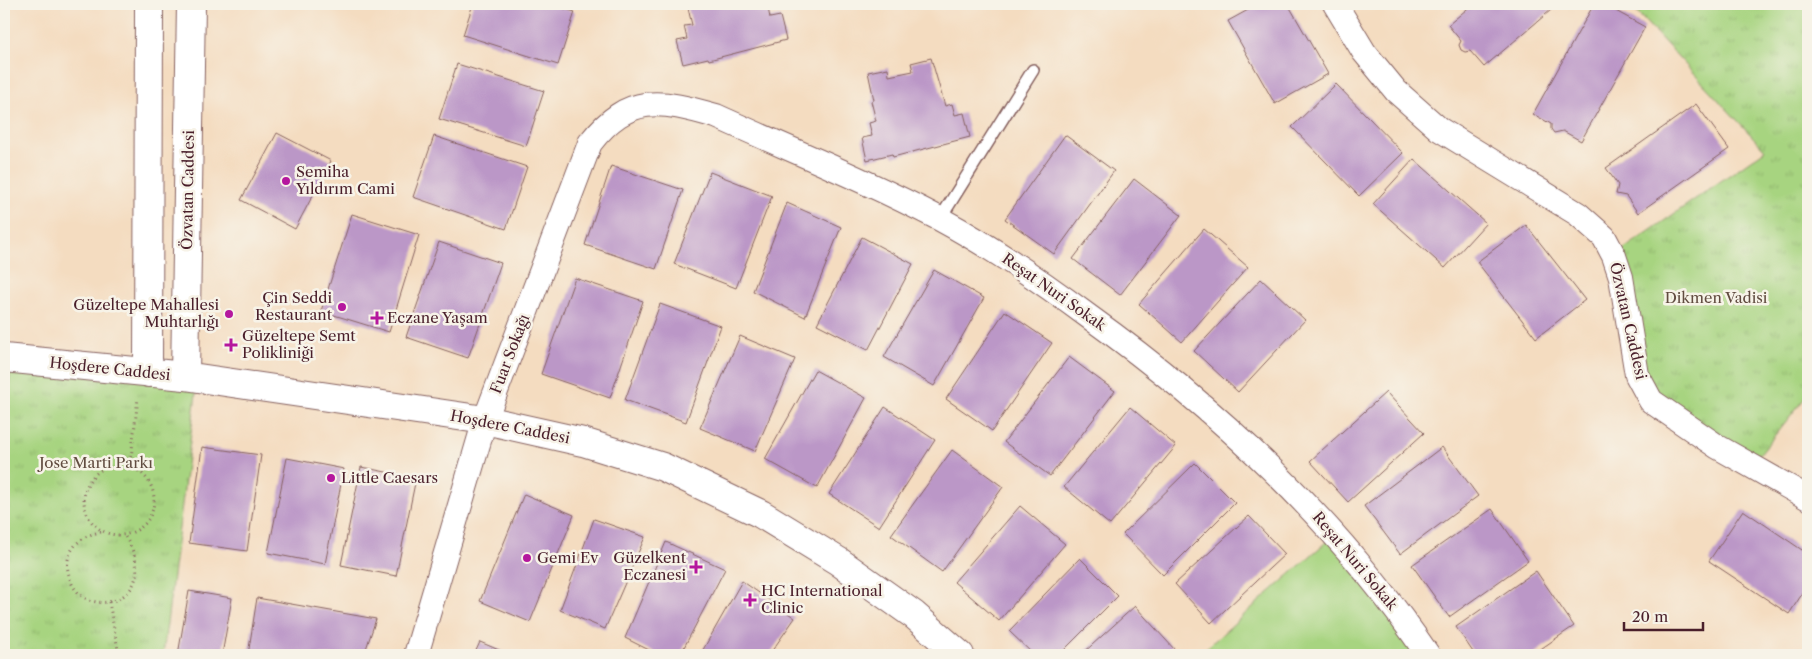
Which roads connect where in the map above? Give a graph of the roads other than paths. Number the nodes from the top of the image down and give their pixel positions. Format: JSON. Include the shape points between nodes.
{"nodes":[{"id":1,"x":149,"y":4,"type":"edge"},
{"id":2,"x":191,"y":4,"type":"edge"},
{"id":3,"x":1334,"y":4,"type":"edge"},
{"id":4,"x":1033,"y":70,"type":"dead end"},
{"id":5,"x":590,"y":143,"type":"joint"},
{"id":6,"x":940,"y":219,"type":"junction"},
{"id":7,"x":7,"y":356,"type":"edge"},
{"id":8,"x":145,"y":373,"type":"junction"},
{"id":9,"x":186,"y":376,"type":"junction"},
{"id":10,"x":485,"y":420,"type":"junction"},
{"id":11,"x":1808,"y":498,"type":"edge"},
{"id":12,"x":416,"y":655,"type":"edge"},
{"id":13,"x":960,"y":655,"type":"edge"},
{"id":14,"x":1428,"y":655,"type":"edge"}],
"edges":[{"from":1,"to":8,"type":"main road"},
{"from":2,"to":9,"type":"main road","name":"Özvatan Caddesi"},
{"from":3,"to":11,"type":"street","name":"Özvatan Caddesi","via":[[1364,52],[1396,91],[1439,128],[1578,214],[1604,238],[1621,277],[1637,375],[1651,401],[1718,447]]},
{"from":4,"to":6,"type":"lane"},
{"from":5,"to":6,"type":"street","name":"Reşat Nuri Sokak","via":[[606,123],[625,110],[656,103],[685,107],[716,116]]},
{"from":5,"to":10,"type":"street","name":"Fuar Sokağı"},
{"from":6,"to":14,"type":"street","name":"Reşat Nuri Sokak","via":[[1004,257],[1074,305],[1145,357],[1231,428],[1297,493],[1354,558]]},
{"from":7,"to":8,"type":"main road","name":"Hoşdere Caddesi"},
{"from":8,"to":9,"type":"main road","name":"Hoşdere Caddesi"},
{"from":9,"to":10,"type":"main road","name":"Hoşdere Caddesi"},
{"from":10,"to":12,"type":"street","name":"Fuar Sokağı"},
{"from":10,"to":13,"type":"main road","name":"Hoşdere Caddesi","via":[[583,442],[663,467],[761,514],[846,567],[914,615]]}]}
